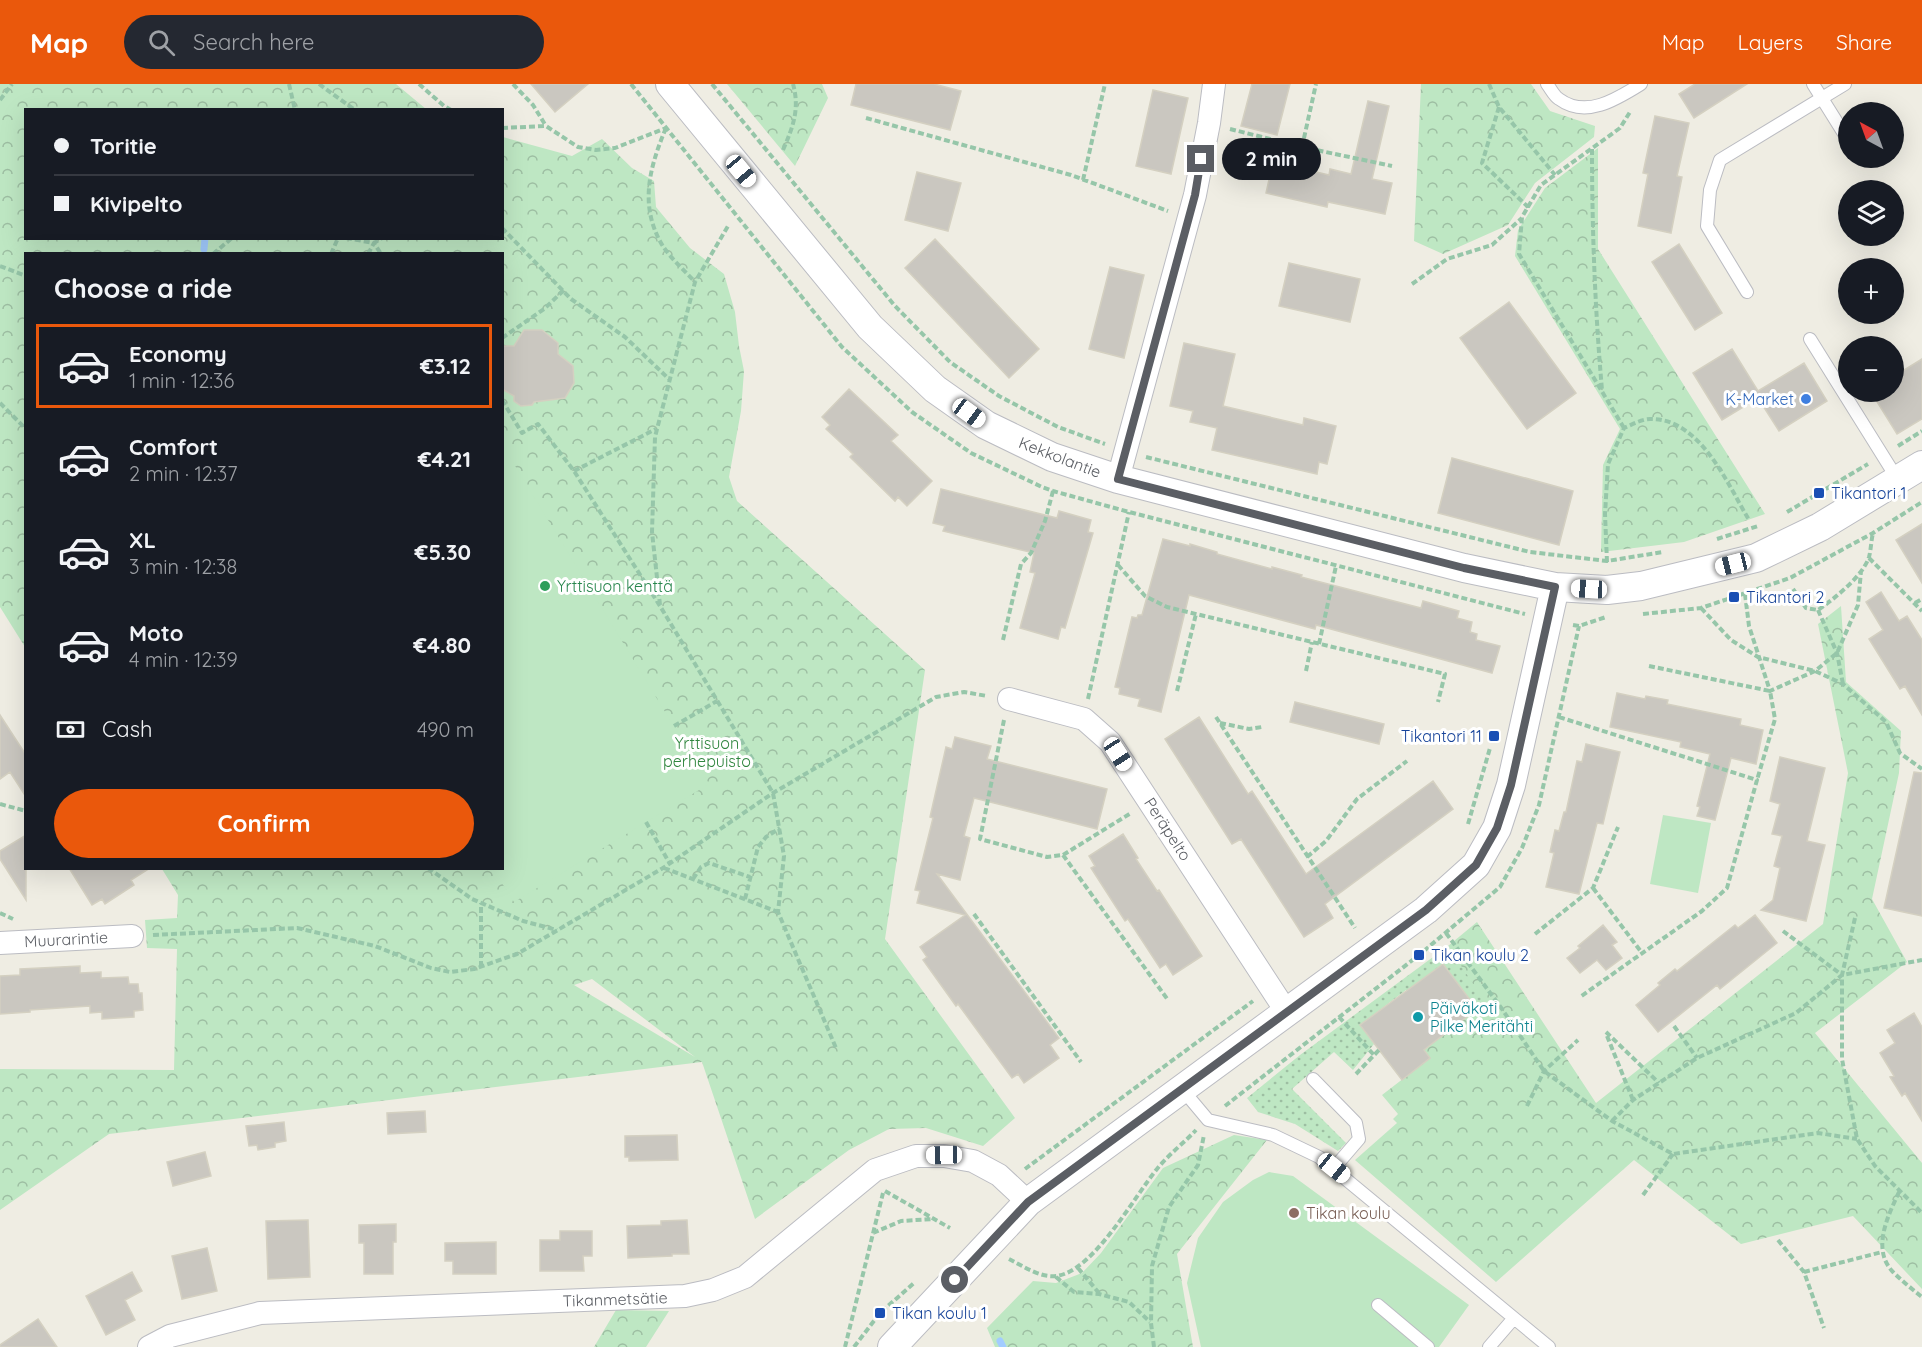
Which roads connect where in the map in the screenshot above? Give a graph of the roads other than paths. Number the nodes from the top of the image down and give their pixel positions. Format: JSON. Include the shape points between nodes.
{"nodes":[{"id":1,"x":670,"y":84,"type":"edge"},
{"id":2,"x":1214,"y":84,"type":"edge"},
{"id":3,"x":1547,"y":84,"type":"edge"},
{"id":4,"x":1813,"y":84,"type":"edge"},
{"id":5,"x":1845,"y":84,"type":"edge"},
{"id":6,"x":1639,"y":85,"type":"edge"},
{"id":7,"x":1822,"y":98,"type":"junction"},
{"id":8,"x":1838,"y":124,"type":"edge"},
{"id":9,"x":1747,"y":292,"type":"dead end"},
{"id":10,"x":1810,"y":339,"type":"dead end"},
{"id":11,"x":1122,"y":465,"type":"junction"},
{"id":12,"x":1922,"y":465,"type":"edge"},
{"id":13,"x":1898,"y":480,"type":"junction"},
{"id":14,"x":1555,"y":587,"type":"junction"},
{"id":15,"x":1009,"y":699,"type":"road end"},
{"id":16,"x":132,"y":936,"type":"road end"},
{"id":17,"x":0,"y":943,"type":"edge"},
{"id":18,"x":1286,"y":1011,"type":"junction"},
{"id":19,"x":1313,"y":1079,"type":"dead end"},
{"id":20,"x":1182,"y":1089,"type":"junction"},
{"id":21,"x":1334,"y":1168,"type":"junction"},
{"id":22,"x":1028,"y":1202,"type":"junction"},
{"id":23,"x":1378,"y":1305,"type":"dead end"},
{"id":24,"x":1514,"y":1318,"type":"junction"},
{"id":25,"x":149,"y":1347,"type":"edge"},
{"id":26,"x":892,"y":1347,"type":"edge"},
{"id":27,"x":1428,"y":1347,"type":"edge"},
{"id":28,"x":1489,"y":1347,"type":"edge"},
{"id":29,"x":1549,"y":1347,"type":"edge"}],
"edges":[{"from":1,"to":11,"type":"street","name":"Kekkolantie","via":[[870,327],[935,389],[986,425],[1052,457]]},
{"from":2,"to":11,"type":"street","via":[[1189,218]]},
{"from":3,"to":6,"type":"lane","via":[[1558,99],[1579,107],[1602,106]]},
{"from":4,"to":7,"type":"lane"},
{"from":5,"to":7,"type":"lane"},
{"from":7,"to":8,"type":"lane"},
{"from":7,"to":9,"type":"lane","via":[[1720,160],[1710,190],[1707,226]]},
{"from":10,"to":13,"type":"lane"},
{"from":11,"to":14,"type":"street","name":"Kekkolantie","via":[[1464,568]]},
{"from":12,"to":13,"type":"street","name":"Kekkolantie"},
{"from":13,"to":14,"type":"street","name":"Kekkolantie","via":[[1820,527],[1756,558],[1641,586],[1607,590]]},
{"from":14,"to":18,"type":"street","via":[[1532,620],[1511,785],[1497,828],[1476,865],[1426,910]]},
{"from":15,"to":18,"type":"street","name":"Peräpelto","via":[[1084,719],[1110,742]]},
{"from":16,"to":17,"type":"street","name":"Muurarintie"},
{"from":18,"to":20,"type":"street"},
{"from":19,"to":21,"type":"lane","via":[[1356,1123],[1359,1139]]},
{"from":20,"to":21,"type":"lane","via":[[1208,1120],[1273,1135]]},
{"from":20,"to":22,"type":"street"},
{"from":21,"to":24,"type":"lane"},
{"from":22,"to":25,"type":"street","name":"Tikanmetsätie","via":[[999,1175],[973,1161],[944,1155],[916,1156],[875,1170],[745,1277],[713,1290],[685,1296],[260,1313],[170,1336]]},
{"from":22,"to":26,"type":"street"},
{"from":23,"to":27,"type":"lane"},
{"from":24,"to":28,"type":"lane"},
{"from":24,"to":29,"type":"lane"}]}
